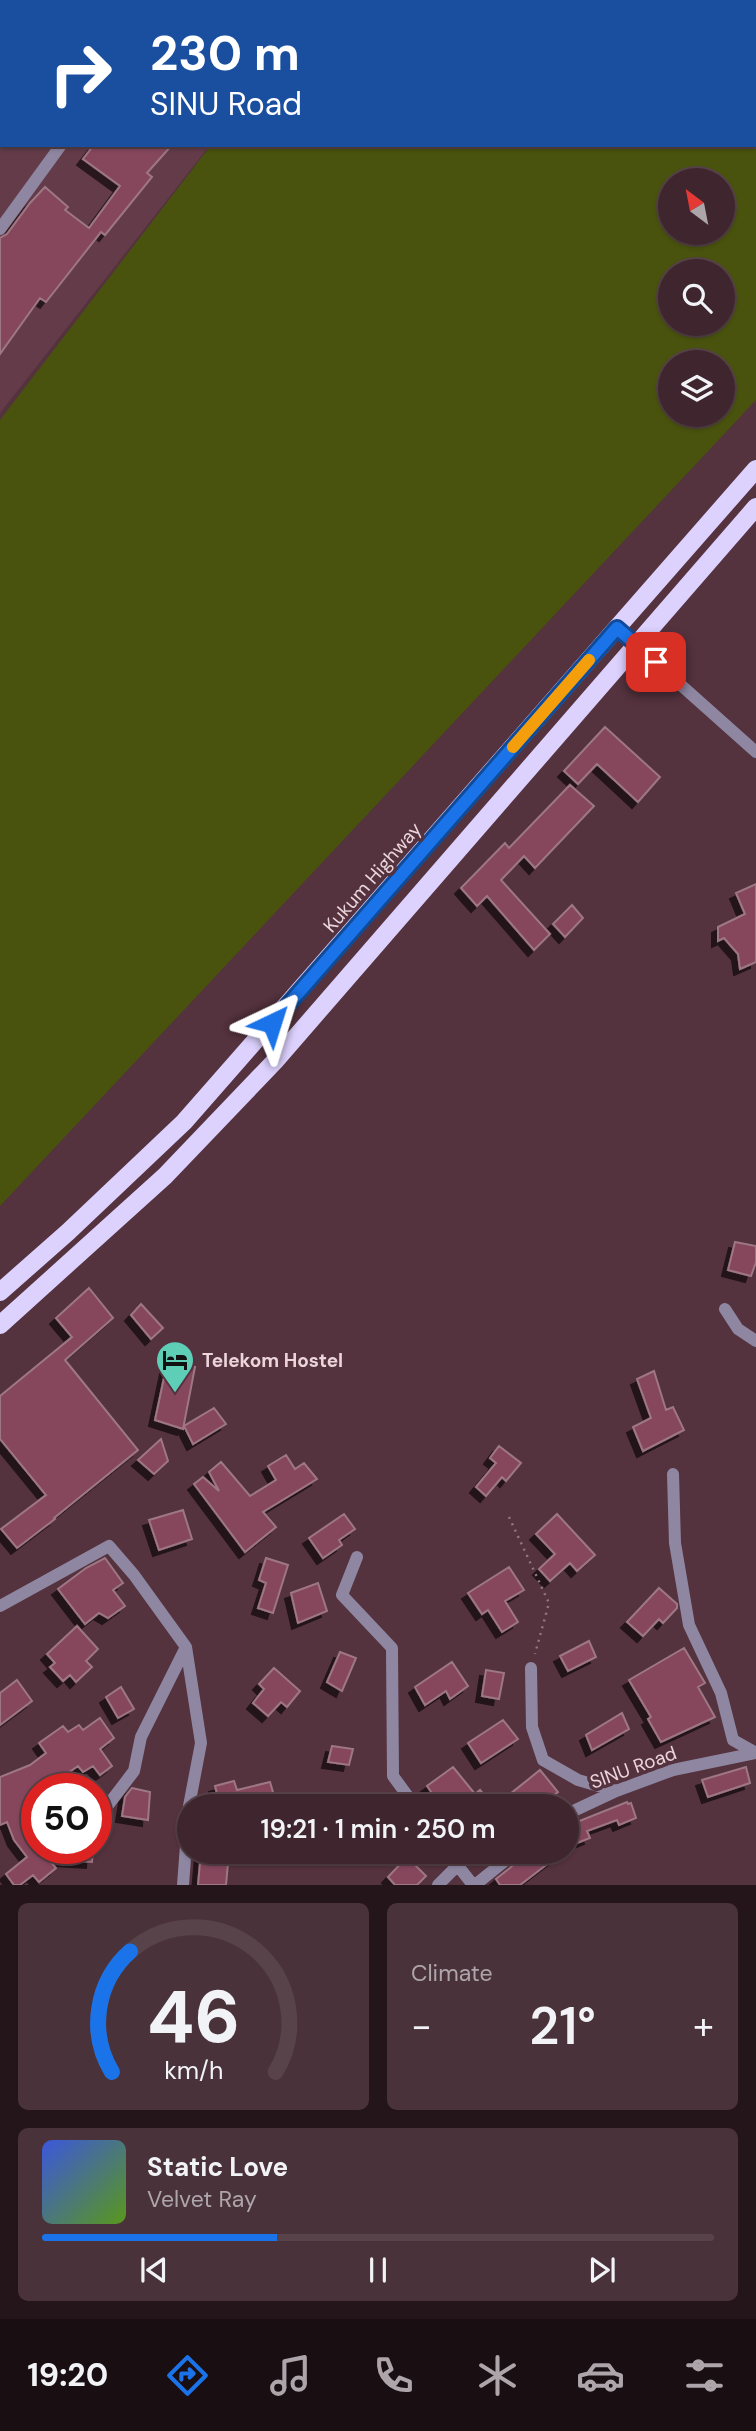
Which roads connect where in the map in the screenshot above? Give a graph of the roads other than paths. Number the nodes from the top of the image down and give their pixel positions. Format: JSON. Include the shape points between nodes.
{"nodes":[{"id":1,"x":60,"y":147,"type":"edge"},
{"id":2,"x":0,"y":229,"type":"edge"},
{"id":3,"x":756,"y":470,"type":"edge"},
{"id":4,"x":756,"y":507,"type":"edge"},
{"id":5,"x":617,"y":628,"type":"junction"},
{"id":6,"x":636,"y":644,"type":"junction"},
{"id":7,"x":756,"y":752,"type":"edge"},
{"id":8,"x":0,"y":1292,"type":"edge"},
{"id":9,"x":725,"y":1309,"type":"dead end"},
{"id":10,"x":0,"y":1325,"type":"edge"},
{"id":11,"x":756,"y":1341,"type":"edge"},
{"id":12,"x":673,"y":1474,"type":"dead end"},
{"id":13,"x":357,"y":1557,"type":"dead end"},
{"id":14,"x":0,"y":1606,"type":"edge"},
{"id":15,"x":186,"y":1647,"type":"junction"},
{"id":16,"x":531,"y":1668,"type":"road end"},
{"id":17,"x":756,"y":1753,"type":"edge"},
{"id":18,"x":615,"y":1791,"type":"junction"},
{"id":19,"x":406,"y":1794,"type":"edge"},
{"id":20,"x":112,"y":1801,"type":"edge"},
{"id":21,"x":579,"y":1808,"type":"edge"},
{"id":22,"x":501,"y":1864,"type":"edge"},
{"id":23,"x":457,"y":1866,"type":"joint"},
{"id":24,"x":183,"y":1885,"type":"edge"},
{"id":25,"x":438,"y":1885,"type":"edge"},
{"id":26,"x":474,"y":1885,"type":"edge"}],
"edges":[{"from":1,"to":2,"type":"street"},
{"from":3,"to":5,"type":"main road","name":"Kukum Highway"},
{"from":4,"to":6,"type":"main road"},
{"from":5,"to":6,"type":"street"},
{"from":5,"to":8,"type":"main road","name":"Kukum Highway","via":[[184,1122]]},
{"from":6,"to":7,"type":"street"},
{"from":6,"to":10,"type":"main road","via":[[224,1116],[134,1205]]},
{"from":9,"to":11,"type":"street","via":[[738,1329]]},
{"from":12,"to":17,"type":"street","via":[[676,1543],[689,1625],[721,1693],[733,1740]]},
{"from":13,"to":19,"type":"street","via":[[342,1595],[392,1648],[393,1776]]},
{"from":14,"to":15,"type":"street","via":[[109,1546]]},
{"from":15,"to":20,"type":"street","via":[[141,1737],[134,1771]]},
{"from":15,"to":24,"type":"street","via":[[201,1743],[188,1806]]},
{"from":16,"to":18,"type":"street","via":[[533,1727],[543,1760],[578,1780]]},
{"from":17,"to":18,"type":"street","name":"SINU Road","via":[[673,1770]]},
{"from":18,"to":21,"type":"street","name":"SINU Road"},
{"from":22,"to":26,"type":"street"},
{"from":23,"to":25,"type":"street"},
{"from":23,"to":26,"type":"street"}]}
